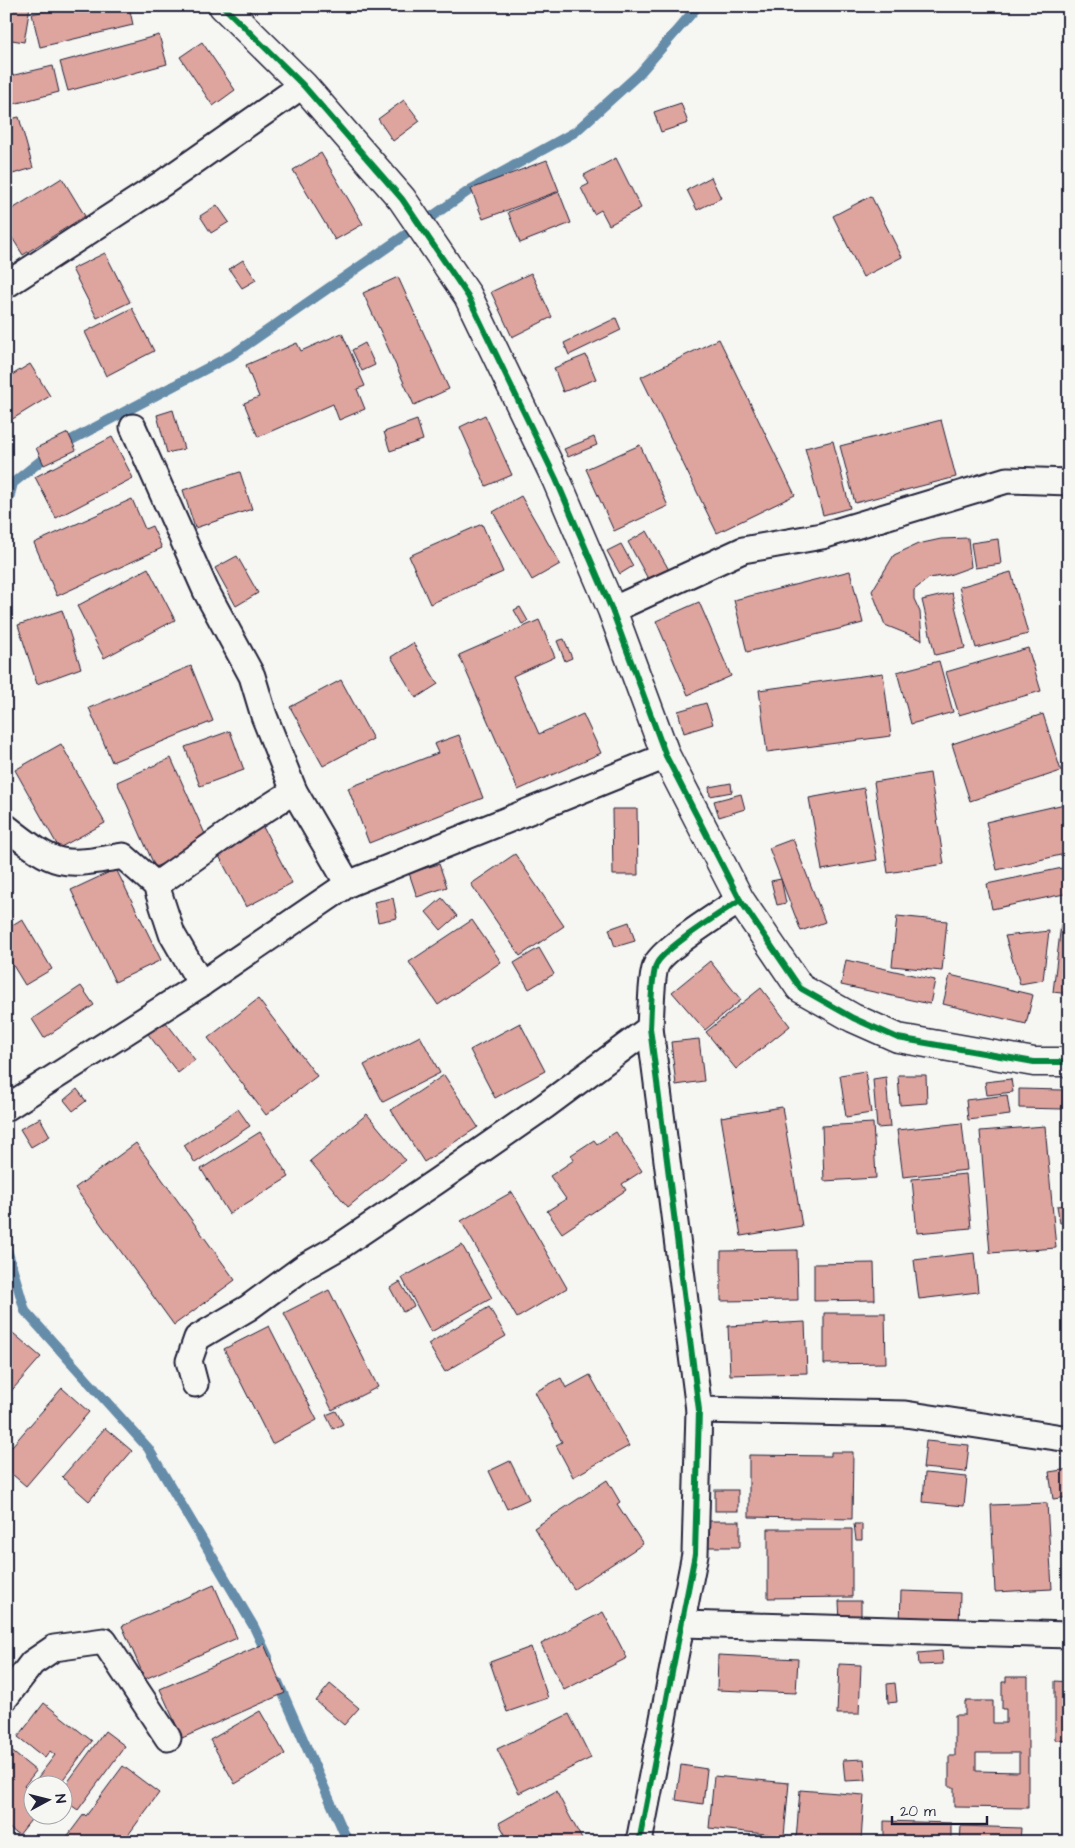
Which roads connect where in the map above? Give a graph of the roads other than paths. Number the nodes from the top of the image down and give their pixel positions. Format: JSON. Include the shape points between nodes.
{"nodes":[{"id":1,"x":222,"y":6,"type":"edge"},
{"id":2,"x":303,"y":85,"type":"junction"},
{"id":3,"x":6,"y":285,"type":"edge"},
{"id":4,"x":133,"y":427,"type":"dead end"},
{"id":5,"x":1069,"y":482,"type":"edge"},
{"id":6,"x":612,"y":610,"type":"junction"},
{"id":7,"x":666,"y":756,"type":"junction"},
{"id":8,"x":294,"y":791,"type":"junction"},
{"id":9,"x":6,"y":827,"type":"edge"},
{"id":10,"x":348,"y":884,"type":"junction"},
{"id":11,"x":156,"y":885,"type":"junction"},
{"id":12,"x":740,"y":900,"type":"junction"},
{"id":13,"x":201,"y":984,"type":"junction"},
{"id":14,"x":650,"y":1028,"type":"junction"},
{"id":15,"x":1069,"y":1062,"type":"edge"},
{"id":16,"x":6,"y":1108,"type":"edge"},
{"id":17,"x":195,"y":1384,"type":"dead end"},
{"id":18,"x":699,"y":1410,"type":"junction"},
{"id":19,"x":1069,"y":1438,"type":"edge"},
{"id":20,"x":682,"y":1624,"type":"junction"},
{"id":21,"x":1069,"y":1635,"type":"edge"},
{"id":22,"x":6,"y":1697,"type":"edge"},
{"id":23,"x":168,"y":1738,"type":"dead end"},
{"id":24,"x":639,"y":1842,"type":"edge"}],
"edges":[{"from":1,"to":2,"type":"street"},
{"from":2,"to":3,"type":"street","via":[[163,183]]},
{"from":2,"to":6,"type":"street","via":[[402,199],[468,296],[556,479]]},
{"from":4,"to":8,"type":"street","via":[[206,590],[252,676]]},
{"from":5,"to":6,"type":"street","via":[[1007,480],[822,536],[743,550]]},
{"from":6,"to":7,"type":"street"},
{"from":7,"to":10,"type":"street"},
{"from":7,"to":12,"type":"street"},
{"from":8,"to":10,"type":"street"},
{"from":8,"to":11,"type":"street"},
{"from":9,"to":11,"type":"street","via":[[52,860],[78,864],[123,856]]},
{"from":10,"to":13,"type":"street"},
{"from":11,"to":13,"type":"street","via":[[172,934]]},
{"from":12,"to":14,"type":"street","via":[[676,944],[656,963]]},
{"from":12,"to":15,"type":"street","via":[[800,988],[853,1018],[898,1038],[1034,1062]]},
{"from":13,"to":16,"type":"street"},
{"from":14,"to":17,"type":"street","via":[[437,1182],[304,1267],[248,1308],[197,1338],[188,1361]]},
{"from":14,"to":18,"type":"street"},
{"from":18,"to":19,"type":"street","via":[[905,1414]]},
{"from":18,"to":20,"type":"street","via":[[695,1554]]},
{"from":20,"to":21,"type":"street"},
{"from":20,"to":24,"type":"street"},
{"from":22,"to":23,"type":"street","via":[[32,1663],[54,1648],[104,1641]]}]}
